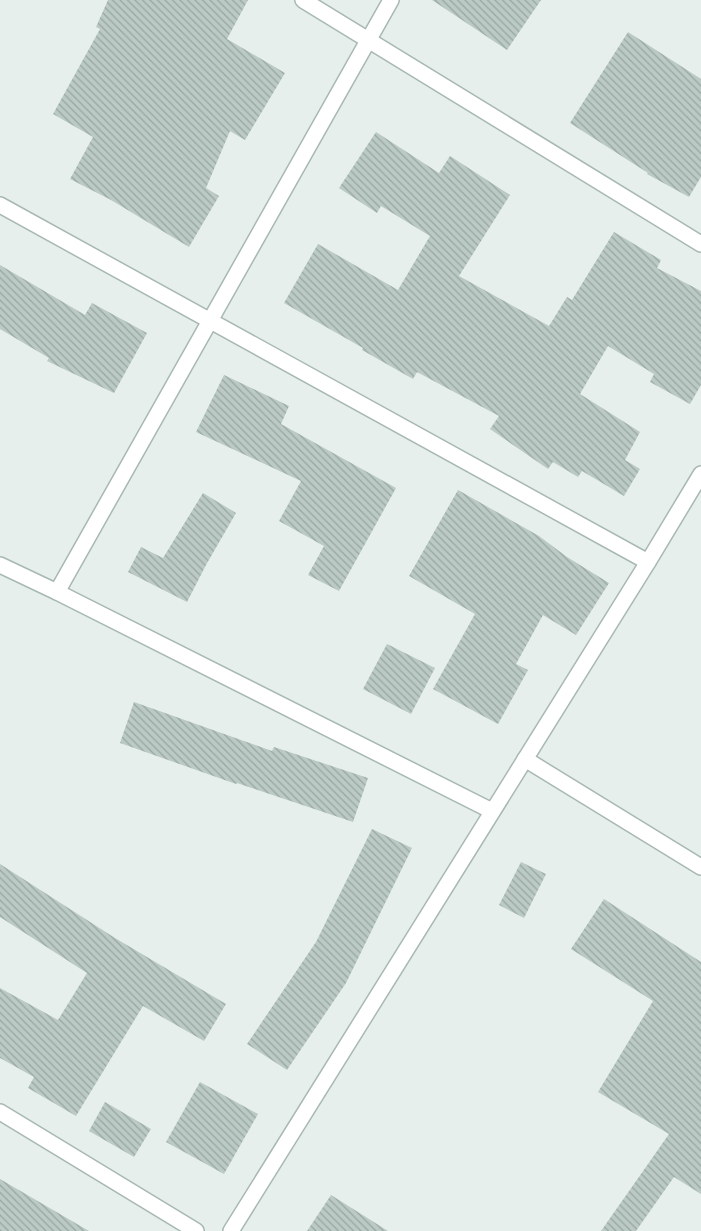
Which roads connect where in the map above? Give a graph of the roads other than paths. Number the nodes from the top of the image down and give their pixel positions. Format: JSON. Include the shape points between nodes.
{"nodes":[{"id":1,"x":303,"y":0,"type":"edge"},
{"id":2,"x":391,"y":0,"type":"edge"},
{"id":3,"x":368,"y":40,"type":"junction"},
{"id":4,"x":0,"y":205,"type":"edge"},
{"id":5,"x":701,"y":244,"type":"edge"},
{"id":6,"x":211,"y":320,"type":"junction"},
{"id":7,"x":701,"y":474,"type":"edge"},
{"id":8,"x":648,"y":562,"type":"junction"},
{"id":9,"x":0,"y":565,"type":"edge"},
{"id":10,"x":57,"y":592,"type":"junction"},
{"id":11,"x":525,"y":759,"type":"junction"},
{"id":12,"x":492,"y":811,"type":"junction"},
{"id":13,"x":701,"y":867,"type":"edge"},
{"id":14,"x":0,"y":1112,"type":"edge"},
{"id":15,"x":196,"y":1231,"type":"edge"},
{"id":16,"x":231,"y":1231,"type":"edge"}],
"edges":[{"from":1,"to":3,"type":"street"},
{"from":2,"to":3,"type":"street"},
{"from":3,"to":5,"type":"street"},
{"from":3,"to":6,"type":"street"},
{"from":4,"to":6,"type":"street"},
{"from":6,"to":8,"type":"street"},
{"from":6,"to":10,"type":"street"},
{"from":7,"to":8,"type":"street"},
{"from":8,"to":11,"type":"street"},
{"from":9,"to":10,"type":"street"},
{"from":10,"to":12,"type":"street"},
{"from":11,"to":12,"type":"street"},
{"from":11,"to":13,"type":"street"},
{"from":12,"to":16,"type":"street"},
{"from":14,"to":15,"type":"street"}]}
